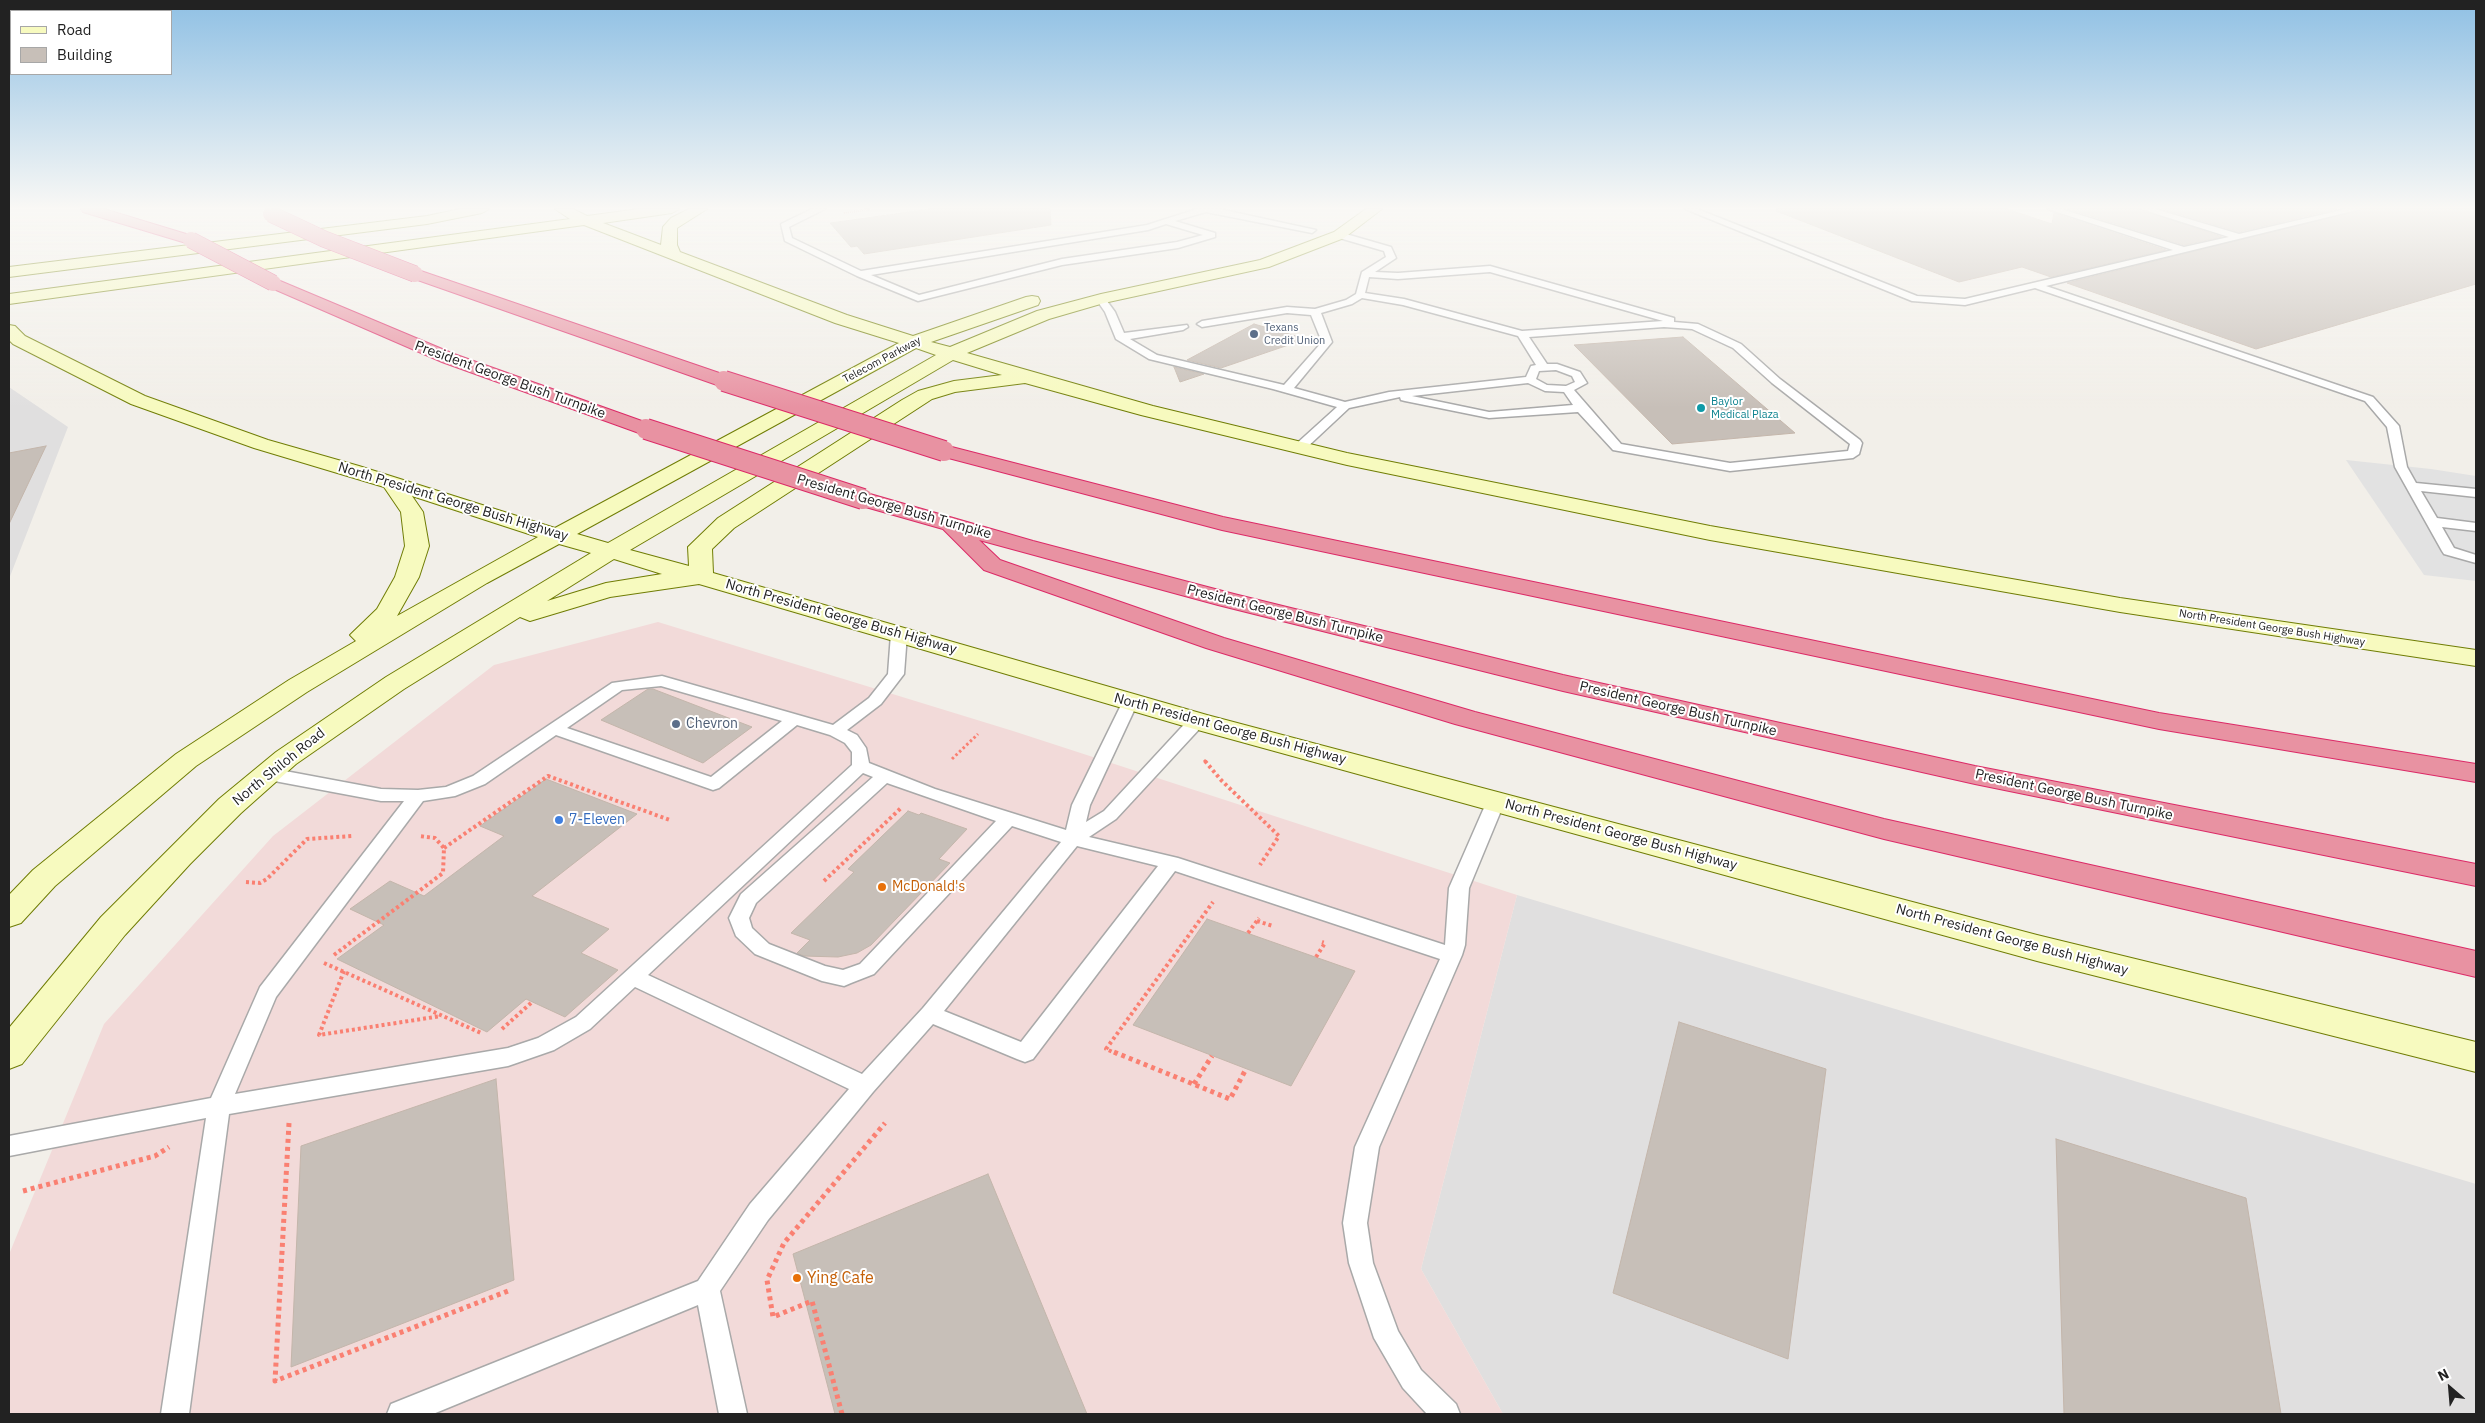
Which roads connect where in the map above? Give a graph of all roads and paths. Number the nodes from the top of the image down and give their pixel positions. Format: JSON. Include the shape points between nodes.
{"nodes":[{"id":1,"x":66,"y":275,"type":"edge"},
{"id":2,"x":184,"y":275,"type":"edge"},
{"id":3,"x":258,"y":275,"type":"edge"},
{"id":4,"x":419,"y":275,"type":"edge"},
{"id":5,"x":728,"y":275,"type":"edge"},
{"id":6,"x":863,"y":275,"type":"edge"},
{"id":7,"x":1008,"y":275,"type":"edge"},
{"id":8,"x":1156,"y":275,"type":"edge"},
{"id":9,"x":1196,"y":275,"type":"edge"},
{"id":10,"x":1365,"y":275,"type":"edge"},
{"id":11,"x":1388,"y":275,"type":"edge"},
{"id":12,"x":1406,"y":275,"type":"edge"},
{"id":13,"x":1513,"y":275,"type":"edge"},
{"id":14,"x":1856,"y":275,"type":"edge"},
{"id":15,"x":2076,"y":275,"type":"edge"},
{"id":16,"x":9,"y":283,"type":"edge"},
{"id":17,"x":2035,"y":285,"type":"junction"},
{"id":18,"x":1096,"y":292,"type":"junction"},
{"id":19,"x":1360,"y":295,"type":"junction"},
{"id":20,"x":1045,"y":297,"type":"dead end"},
{"id":21,"x":9,"y":299,"type":"edge"},
{"id":22,"x":1316,"y":312,"type":"junction"},
{"id":23,"x":1202,"y":324,"type":"dead end"},
{"id":24,"x":1694,"y":326,"type":"junction"},
{"id":25,"x":1183,"y":327,"type":"dead end"},
{"id":26,"x":9,"y":330,"type":"edge"},
{"id":27,"x":1522,"y":334,"type":"junction"},
{"id":28,"x":1120,"y":337,"type":"junction"},
{"id":29,"x":916,"y":341,"type":"junction"},
{"id":30,"x":952,"y":353,"type":"junction"},
{"id":31,"x":1544,"y":368,"type":"junction"},
{"id":32,"x":1030,"y":378,"type":"junction"},
{"id":33,"x":1530,"y":380,"type":"junction"},
{"id":34,"x":1287,"y":389,"type":"junction"},
{"id":35,"x":1567,"y":389,"type":"junction"},
{"id":36,"x":1389,"y":395,"type":"junction"},
{"id":37,"x":1345,"y":406,"type":"junction"},
{"id":38,"x":1581,"y":408,"type":"junction"},
{"id":39,"x":1299,"y":448,"type":"junction"},
{"id":40,"x":392,"y":483,"type":"junction"},
{"id":41,"x":2412,"y":486,"type":"junction"},
{"id":42,"x":2476,"y":493,"type":"edge"},
{"id":43,"x":2432,"y":522,"type":"junction"},
{"id":44,"x":951,"y":524,"type":"junction"},
{"id":45,"x":2476,"y":527,"type":"edge"},
{"id":46,"x":558,"y":536,"type":"junction"},
{"id":47,"x":611,"y":551,"type":"junction"},
{"id":48,"x":2476,"y":559,"type":"edge"},
{"id":49,"x":701,"y":577,"type":"junction"},
{"id":50,"x":480,"y":633,"type":"junction"},
{"id":51,"x":899,"y":634,"type":"junction"},
{"id":52,"x":2476,"y":658,"type":"edge"},
{"id":53,"x":324,"y":670,"type":"junction"},
{"id":54,"x":1130,"y":702,"type":"junction"},
{"id":55,"x":795,"y":719,"type":"junction"},
{"id":56,"x":1197,"y":721,"type":"junction"},
{"id":57,"x":2159,"y":721,"type":"junction"},
{"id":58,"x":554,"y":729,"type":"junction"},
{"id":59,"x":836,"y":731,"type":"junction"},
{"id":60,"x":978,"y":734,"type":"dead end"},
{"id":61,"x":2476,"y":755,"type":"edge"},
{"id":62,"x":952,"y":759,"type":"dead end"},
{"id":63,"x":1204,"y":760,"type":"dead end"},
{"id":64,"x":861,"y":766,"type":"junction"},
{"id":65,"x":2476,"y":773,"type":"edge"},
{"id":66,"x":268,"y":774,"type":"junction"},
{"id":67,"x":883,"y":777,"type":"junction"},
{"id":68,"x":418,"y":796,"type":"junction"},
{"id":69,"x":1496,"y":802,"type":"junction"},
{"id":70,"x":906,"y":803,"type":"dead end"},
{"id":71,"x":1009,"y":819,"type":"junction"},
{"id":72,"x":670,"y":820,"type":"dead end"},
{"id":73,"x":357,"y":836,"type":"dead end"},
{"id":74,"x":416,"y":836,"type":"dead end"},
{"id":75,"x":1073,"y":839,"type":"junction"},
{"id":76,"x":444,"y":848,"type":"junction"},
{"id":77,"x":1171,"y":863,"type":"junction"},
{"id":78,"x":1256,"y":872,"type":"dead end"},
{"id":79,"x":2476,"y":875,"type":"edge"},
{"id":80,"x":824,"y":881,"type":"dead end"},
{"id":81,"x":246,"y":882,"type":"dead end"},
{"id":82,"x":1215,"y":899,"type":"dead end"},
{"id":83,"x":1252,"y":912,"type":"dead end"},
{"id":84,"x":9,"y":915,"type":"edge"},
{"id":85,"x":1257,"y":921,"type":"junction"},
{"id":86,"x":1282,"y":929,"type":"dead end"},
{"id":87,"x":1248,"y":933,"type":"dead end"},
{"id":88,"x":1316,"y":940,"type":"dead end"},
{"id":89,"x":1452,"y":956,"type":"junction"},
{"id":90,"x":1316,"y":957,"type":"dead end"},
{"id":91,"x":2476,"y":964,"type":"edge"},
{"id":92,"x":344,"y":971,"type":"junction"},
{"id":93,"x":633,"y":976,"type":"junction"},
{"id":94,"x":532,"y":1002,"type":"dead end"},
{"id":95,"x":930,"y":1014,"type":"junction"},
{"id":96,"x":442,"y":1016,"type":"junction"},
{"id":97,"x":498,"y":1032,"type":"dead end"},
{"id":98,"x":488,"y":1036,"type":"dead end"},
{"id":99,"x":9,"y":1054,"type":"edge"},
{"id":100,"x":1212,"y":1056,"type":"dead end"},
{"id":101,"x":2476,"y":1057,"type":"edge"},
{"id":102,"x":1246,"y":1069,"type":"dead end"},
{"id":103,"x":1194,"y":1084,"type":"junction"},
{"id":104,"x":865,"y":1086,"type":"junction"},
{"id":105,"x":219,"y":1106,"type":"junction"},
{"id":106,"x":280,"y":1122,"type":"dead end"},
{"id":107,"x":885,"y":1123,"type":"dead end"},
{"id":108,"x":9,"y":1146,"type":"edge"},
{"id":109,"x":169,"y":1147,"type":"dead end"},
{"id":110,"x":23,"y":1191,"type":"dead end"},
{"id":111,"x":707,"y":1288,"type":"junction"},
{"id":112,"x":508,"y":1291,"type":"dead end"},
{"id":113,"x":175,"y":1414,"type":"edge"},
{"id":114,"x":401,"y":1414,"type":"edge"},
{"id":115,"x":733,"y":1414,"type":"edge"},
{"id":116,"x":842,"y":1414,"type":"edge"},
{"id":117,"x":1446,"y":1414,"type":"edge"}],
"edges":[{"from":1,"to":16,"type":"main road"},
{"from":2,"to":21,"type":"main road"},
{"from":3,"to":44,"type":"highway","name":"President George Bush Turnpike","bridge":true,"via":[[448,358],[646,429]]},
{"from":4,"to":57,"type":"highway","bridge":true,"via":[[724,381],[944,451],[1222,524]]},
{"from":5,"to":29,"type":"main road","name":"North President George Bush Highway","via":[[841,319]]},
{"from":6,"to":7,"type":"lane","via":[[918,298]]},
{"from":8,"to":18,"type":"main road"},
{"from":9,"to":18,"type":"main road"},
{"from":10,"to":19,"type":"lane"},
{"from":11,"to":12,"type":"lane"},
{"from":13,"to":24,"type":"lane"},
{"from":14,"to":17,"type":"lane","via":[[1915,299],[1965,302]]},
{"from":15,"to":17,"type":"lane"},
{"from":17,"to":41,"type":"lane","via":[[2369,399],[2394,426],[2400,467]]},
{"from":18,"to":28,"type":"lane","via":[[1110,312]]},
{"from":18,"to":30,"type":"main road"},
{"from":19,"to":22,"type":"lane","via":[[1349,302]]},
{"from":19,"to":27,"type":"lane","via":[[1404,302]]},
{"from":20,"to":29,"type":"main road","name":"Telecom Parkway"},
{"from":22,"to":23,"type":"lane","via":[[1287,310]]},
{"from":22,"to":34,"type":"lane","via":[[1326,342]]},
{"from":24,"to":27,"type":"lane","via":[[1664,324]]},
{"from":24,"to":38,"type":"lane","via":[[1737,346],[1856,443],[1853,454],[1730,467],[1684,460],[1617,447]]},
{"from":25,"to":28,"type":"lane"},
{"from":26,"to":40,"type":"main road","name":"North President George Bush Highway","via":[[19,340],[138,400],[261,444]]},
{"from":27,"to":31,"type":"lane"},
{"from":28,"to":34,"type":"lane","via":[[1153,356]]},
{"from":29,"to":30,"type":"main road","name":"North President George Bush Highway"},
{"from":29,"to":46,"type":"main road","name":"Telecom Parkway"},
{"from":30,"to":32,"type":"main road","name":"North President George Bush Highway"},
{"from":30,"to":47,"type":"main road"},
{"from":31,"to":33,"type":"lane","via":[[1535,368]]},
{"from":31,"to":35,"type":"lane","via":[[1557,367],[1576,374],[1581,383]]},
{"from":32,"to":39,"type":"main road","name":"North President George Bush Highway"},
{"from":32,"to":49,"type":"main road","via":[[954,387],[925,395],[909,404],[726,523],[700,548]]},
{"from":33,"to":35,"type":"lane","via":[[1545,388]]},
{"from":33,"to":36,"type":"lane"},
{"from":34,"to":37,"type":"lane"},
{"from":35,"to":38,"type":"lane"},
{"from":36,"to":37,"type":"lane"},
{"from":36,"to":38,"type":"lane","via":[[1490,414]]},
{"from":37,"to":39,"type":"lane"},
{"from":39,"to":52,"type":"main road","name":"North President George Bush Highway","via":[[1768,543],[2120,606]]},
{"from":40,"to":46,"type":"main road","name":"North President George Bush Highway"},
{"from":40,"to":53,"type":"main road","via":[[412,512],[417,546],[407,577],[387,613]]},
{"from":41,"to":42,"type":"lane"},
{"from":41,"to":43,"type":"lane"},
{"from":43,"to":45,"type":"lane"},
{"from":43,"to":48,"type":"lane","via":[[2449,551]]},
{"from":44,"to":79,"type":"highway","name":"President George Bush Turnpike","via":[[1281,614],[1673,708],[2126,806]]},
{"from":44,"to":91,"type":"highway","via":[[992,565],[1215,643],[1465,718],[1884,829]]},
{"from":46,"to":47,"type":"main road","name":"North President George Bush Highway"},
{"from":46,"to":53,"type":"main road","via":[[479,578]]},
{"from":47,"to":49,"type":"main road","name":"North President George Bush Highway"},
{"from":47,"to":50,"type":"main road","name":"North Shiloh Road"},
{"from":49,"to":50,"type":"main road","via":[[606,590],[544,608]]},
{"from":49,"to":51,"type":"main road","name":"North President George Bush Highway"},
{"from":50,"to":66,"type":"main road","name":"North Shiloh Road","via":[[394,683]]},
{"from":51,"to":54,"type":"main road","name":"North President George Bush Highway"},
{"from":51,"to":59,"type":"lane","via":[[896,674],[875,700]]},
{"from":53,"to":84,"type":"main road","via":[[186,760],[44,878]]},
{"from":54,"to":56,"type":"main road","name":"North President George Bush Highway"},
{"from":54,"to":75,"type":"lane","via":[[1081,805]]},
{"from":55,"to":58,"type":"lane","via":[[662,680],[618,686]]},
{"from":55,"to":58,"type":"lane","via":[[714,784]]},
{"from":55,"to":59,"type":"lane"},
{"from":56,"to":69,"type":"main road","name":"North President George Bush Highway"},
{"from":56,"to":75,"type":"lane","via":[[1110,815]]},
{"from":57,"to":61,"type":"highway"},
{"from":57,"to":65,"type":"highway"},
{"from":58,"to":68,"type":"lane","via":[[479,780],[449,792]]},
{"from":59,"to":64,"type":"lane","via":[[851,739],[860,752]]},
{"from":60,"to":62,"type":"path"},
{"from":63,"to":78,"type":"path","via":[[1279,836]]},
{"from":64,"to":67,"type":"lane"},
{"from":64,"to":93,"type":"lane"},
{"from":66,"to":68,"type":"lane","via":[[381,795]]},
{"from":66,"to":99,"type":"main road","name":"North Shiloh Road","via":[[179,856],[113,926]]},
{"from":67,"to":71,"type":"lane"},
{"from":67,"to":71,"type":"lane","via":[[748,899],[739,918],[743,931],[762,949],[822,973],[844,978],[866,969]]},
{"from":68,"to":105,"type":"lane","via":[[267,993]]},
{"from":69,"to":89,"type":"lane","via":[[1459,888]]},
{"from":69,"to":101,"type":"main road","name":"North President George Bush Highway","via":[[2037,948]]},
{"from":70,"to":80,"type":"path"},
{"from":71,"to":75,"type":"lane"},
{"from":72,"to":76,"type":"path","via":[[548,776]]},
{"from":73,"to":81,"type":"path","via":[[307,839],[267,879]]},
{"from":74,"to":76,"type":"path","via":[[435,838]]},
{"from":75,"to":77,"type":"lane"},
{"from":75,"to":95,"type":"lane"},
{"from":76,"to":92,"type":"path","via":[[443,873],[323,962]]},
{"from":77,"to":89,"type":"lane"},
{"from":77,"to":95,"type":"lane","via":[[1024,1053]]},
{"from":82,"to":103,"type":"path","via":[[1106,1048]]},
{"from":83,"to":85,"type":"path","via":[[1261,915]]},
{"from":85,"to":86,"type":"path"},
{"from":85,"to":87,"type":"path"},
{"from":88,"to":90,"type":"path","via":[[1325,943]]},
{"from":89,"to":117,"type":"lane","via":[[1367,1147],[1355,1223],[1361,1263],[1387,1338],[1412,1378]]},
{"from":92,"to":96,"type":"path"},
{"from":92,"to":96,"type":"path","via":[[319,1035]]},
{"from":93,"to":104,"type":"lane"},
{"from":93,"to":105,"type":"lane","via":[[583,1023],[546,1044],[508,1057]]},
{"from":94,"to":97,"type":"path"},
{"from":95,"to":104,"type":"lane"},
{"from":96,"to":98,"type":"path"},
{"from":100,"to":103,"type":"path"},
{"from":102,"to":103,"type":"path","via":[[1230,1098]]},
{"from":104,"to":111,"type":"lane","via":[[759,1212]]},
{"from":105,"to":108,"type":"lane"},
{"from":105,"to":113,"type":"lane"},
{"from":106,"to":112,"type":"path","via":[[289,1120],[275,1381]]},
{"from":107,"to":116,"type":"path","via":[[784,1244],[767,1280],[774,1317],[812,1301]]},
{"from":109,"to":110,"type":"path","via":[[155,1156]]},
{"from":111,"to":114,"type":"lane"},
{"from":111,"to":115,"type":"lane"}]}
